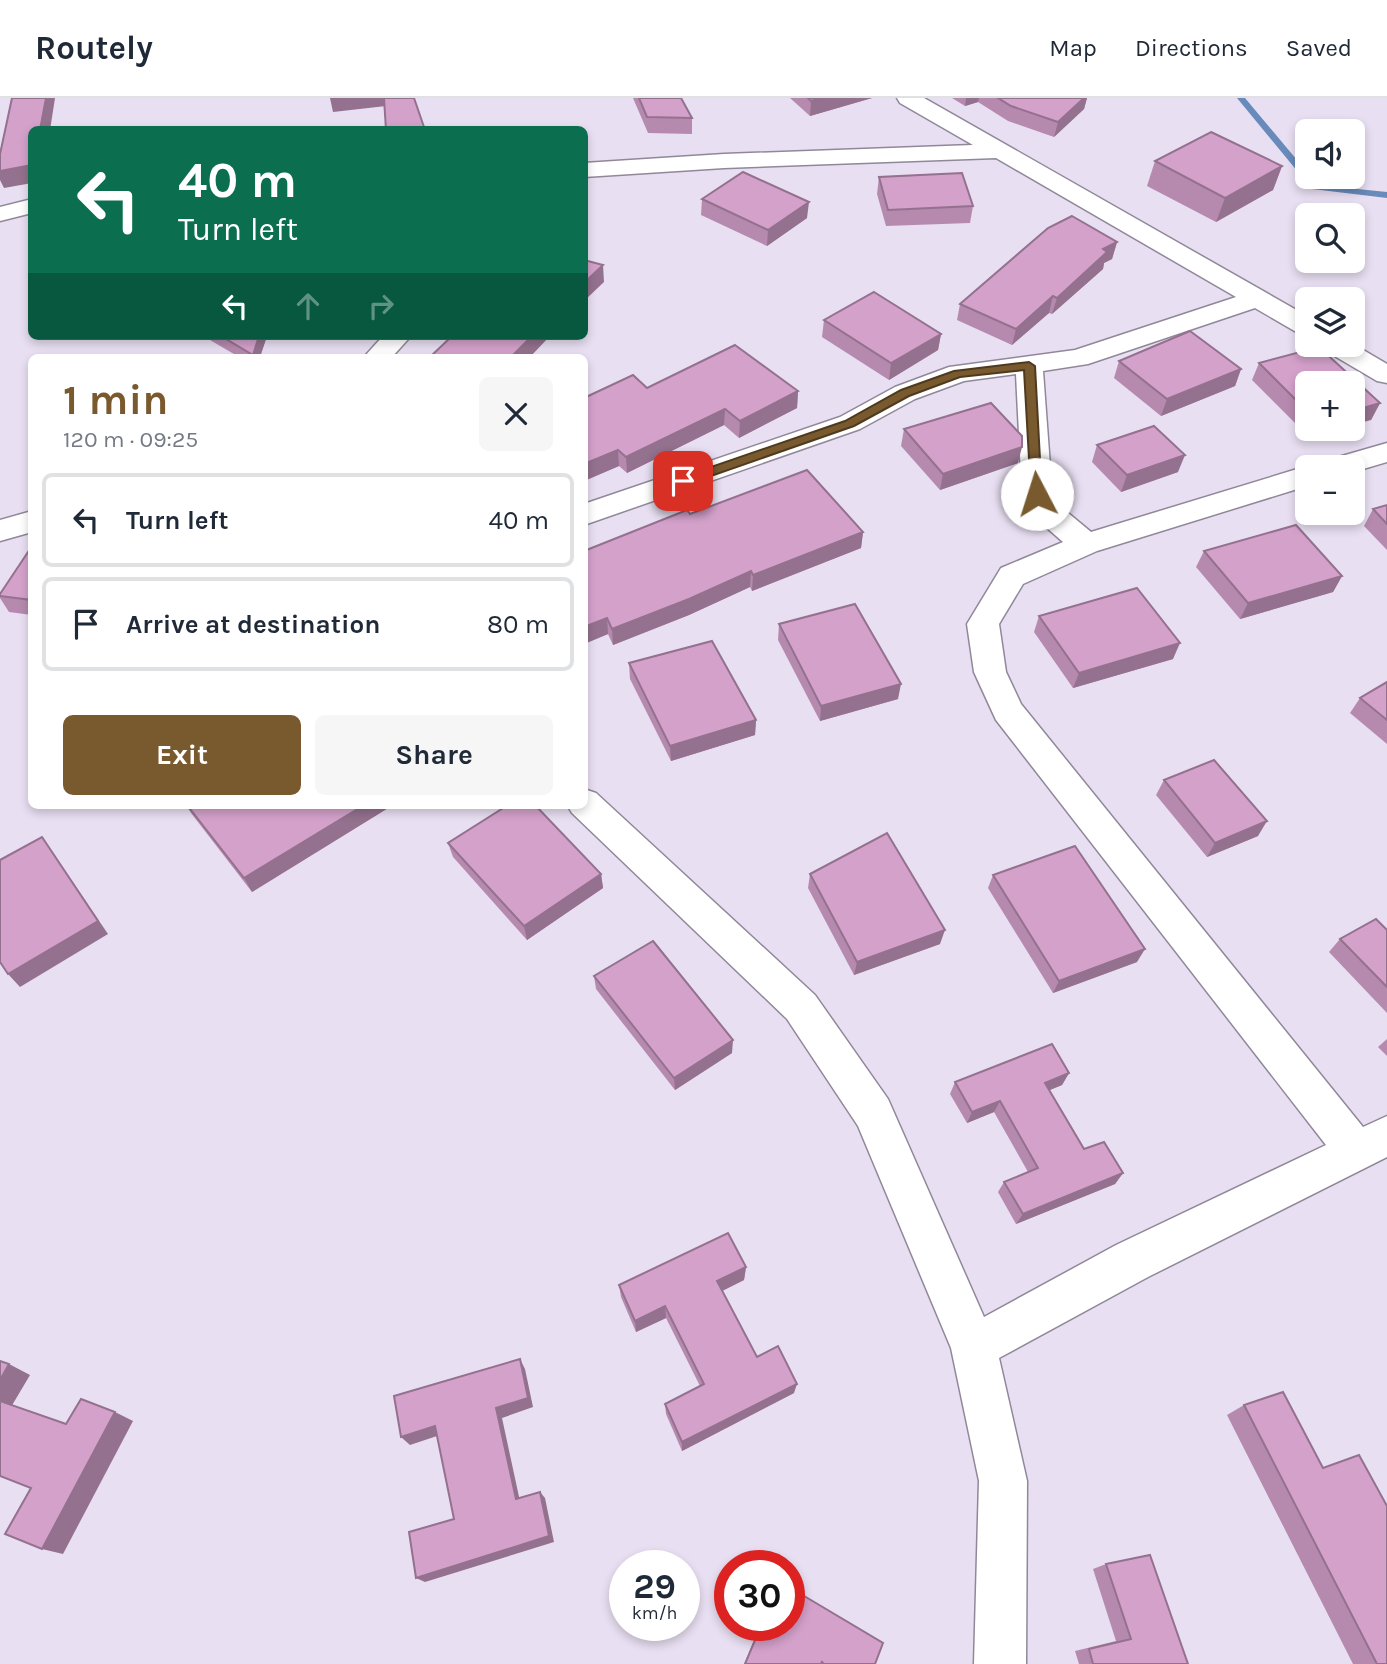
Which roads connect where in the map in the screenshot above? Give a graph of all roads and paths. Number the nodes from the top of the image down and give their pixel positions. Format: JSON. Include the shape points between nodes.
{"nodes":[{"id":1,"x":908,"y":98,"type":"edge"},
{"id":2,"x":997,"y":151,"type":"junction"},
{"id":3,"x":588,"y":170,"type":"edge"},
{"id":4,"x":28,"y":207,"type":"edge"},
{"id":5,"x":0,"y":214,"type":"edge"},
{"id":6,"x":1260,"y":298,"type":"junction"},
{"id":7,"x":1295,"y":320,"type":"edge"},
{"id":8,"x":394,"y":340,"type":"edge"},
{"id":9,"x":380,"y":354,"type":"edge"},
{"id":10,"x":1356,"y":357,"type":"edge"},
{"id":11,"x":1029,"y":366,"type":"junction"},
{"id":12,"x":1387,"y":375,"type":"edge"},
{"id":13,"x":1387,"y":452,"type":"edge"},
{"id":14,"x":1365,"y":459,"type":"edge"},
{"id":15,"x":1295,"y":481,"type":"edge"},
{"id":16,"x":588,"y":514,"type":"edge"},
{"id":17,"x":28,"y":522,"type":"edge"},
{"id":18,"x":0,"y":531,"type":"edge"},
{"id":19,"x":1086,"y":544,"type":"junction"},
{"id":20,"x":588,"y":807,"type":"edge"},
{"id":21,"x":1372,"y":1144,"type":"edge"},
{"id":22,"x":974,"y":1347,"type":"junction"},
{"id":23,"x":1000,"y":1664,"type":"edge"}],
"edges":[{"from":1,"to":2,"type":"street"},
{"from":2,"to":3,"type":"street"},
{"from":2,"to":6,"type":"street"},
{"from":4,"to":5,"type":"street"},
{"from":6,"to":7,"type":"street"},
{"from":6,"to":11,"type":"street","via":[[1077,358]]},
{"from":8,"to":9,"type":"street"},
{"from":10,"to":12,"type":"street"},
{"from":11,"to":16,"type":"street","via":[[959,373],[905,393],[850,423]]},
{"from":11,"to":19,"type":"street","via":[[1037,494],[1050,514]]},
{"from":13,"to":14,"type":"street"},
{"from":15,"to":19,"type":"street"},
{"from":17,"to":18,"type":"street"},
{"from":19,"to":21,"type":"street","via":[[1012,576],[983,624],[990,672],[1008,711]]},
{"from":20,"to":22,"type":"street","via":[[801,1007],[873,1113]]},
{"from":21,"to":22,"type":"street","via":[[1132,1261]]},
{"from":22,"to":23,"type":"street","via":[[1003,1480]]}]}
